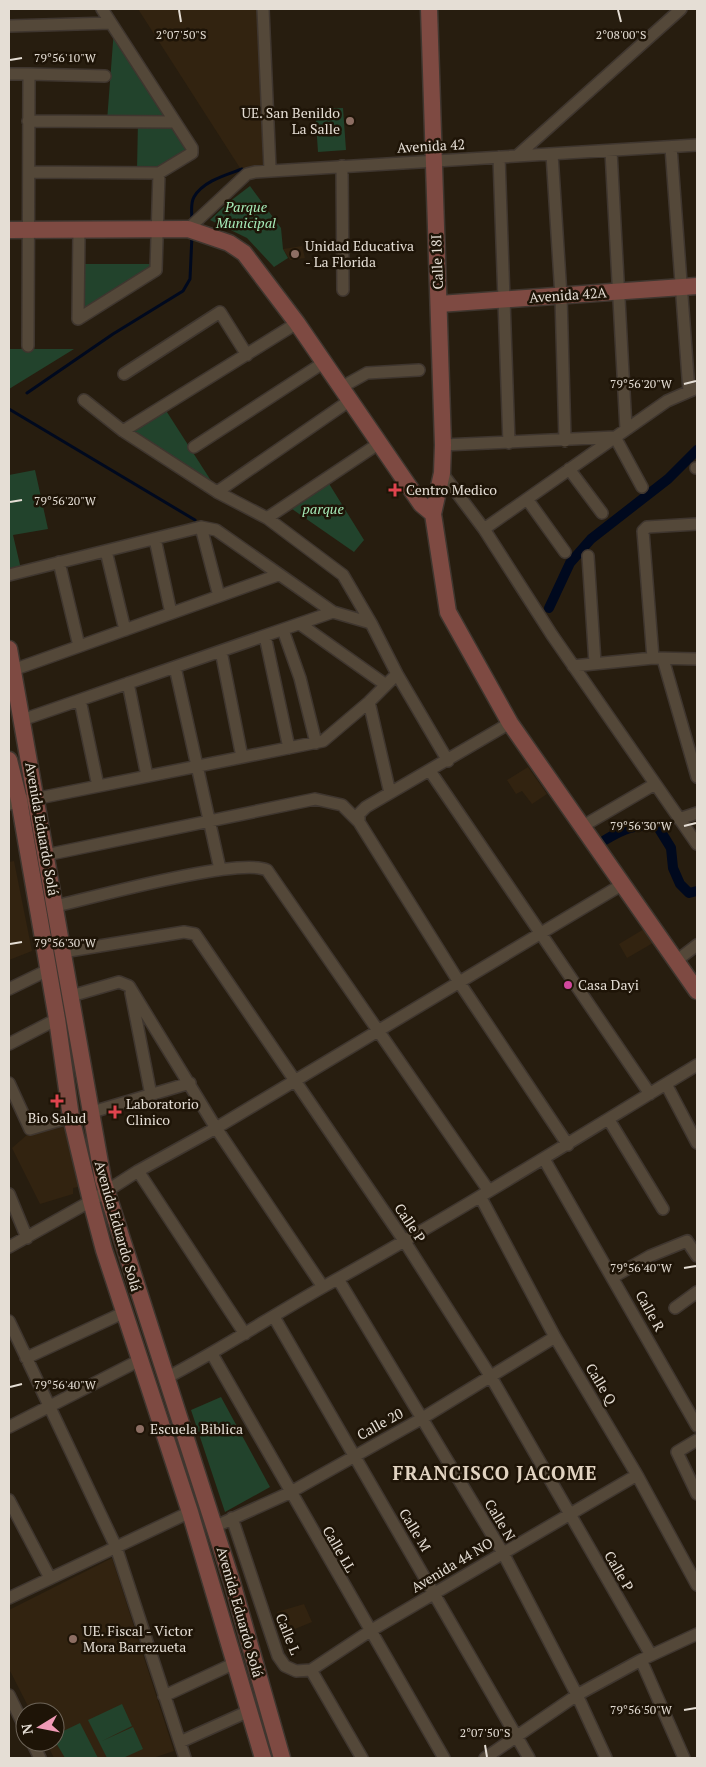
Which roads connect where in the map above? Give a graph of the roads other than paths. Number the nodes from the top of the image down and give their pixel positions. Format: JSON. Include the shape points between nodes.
{"nodes":[{"id":1,"x":102,"y":9,"type":"edge"},
{"id":2,"x":263,"y":9,"type":"edge"},
{"id":3,"x":429,"y":9,"type":"edge"},
{"id":4,"x":680,"y":9,"type":"edge"},
{"id":5,"x":111,"y":23,"type":"junction"},
{"id":6,"x":9,"y":26,"type":"edge"},
{"id":7,"x":9,"y":74,"type":"edge"},
{"id":8,"x":29,"y":74,"type":"junction"},
{"id":9,"x":106,"y":76,"type":"dead end"},
{"id":10,"x":28,"y":121,"type":"junction"},
{"id":11,"x":175,"y":122,"type":"junction"},
{"id":12,"x":697,"y":146,"type":"edge"},
{"id":13,"x":671,"y":147,"type":"junction"},
{"id":14,"x":611,"y":151,"type":"junction"},
{"id":15,"x":552,"y":154,"type":"junction"},
{"id":16,"x":518,"y":156,"type":"junction"},
{"id":17,"x":498,"y":158,"type":"junction"},
{"id":18,"x":434,"y":161,"type":"junction"},
{"id":19,"x":342,"y":166,"type":"junction"},
{"id":20,"x":270,"y":169,"type":"junction"},
{"id":21,"x":29,"y":172,"type":"junction"},
{"id":22,"x":159,"y":173,"type":"junction"},
{"id":23,"x":158,"y":229,"type":"junction"},
{"id":24,"x":9,"y":230,"type":"edge"},
{"id":25,"x":30,"y":230,"type":"junction"},
{"id":26,"x":79,"y":230,"type":"junction"},
{"id":27,"x":188,"y":230,"type":"junction"},
{"id":28,"x":690,"y":286,"type":"edge"},
{"id":29,"x":343,"y":290,"type":"dead end"},
{"id":30,"x":618,"y":292,"type":"junction"},
{"id":31,"x":561,"y":296,"type":"junction"},
{"id":32,"x":503,"y":300,"type":"junction"},
{"id":33,"x":439,"y":304,"type":"junction"},
{"id":34,"x":297,"y":323,"type":"junction"},
{"id":35,"x":28,"y":346,"type":"dead end"},
{"id":36,"x":247,"y":354,"type":"junction"},
{"id":37,"x":323,"y":362,"type":"junction"},
{"id":38,"x":419,"y":370,"type":"dead end"},
{"id":39,"x":124,"y":374,"type":"dead end"},
{"id":40,"x":693,"y":390,"type":"edge"},
{"id":41,"x":344,"y":394,"type":"junction"},
{"id":42,"x":84,"y":400,"type":"dead end"},
{"id":43,"x":626,"y":429,"type":"junction"},
{"id":44,"x":123,"y":431,"type":"junction"},
{"id":45,"x":615,"y":437,"type":"junction"},
{"id":46,"x":565,"y":440,"type":"junction"},
{"id":47,"x":509,"y":443,"type":"junction"},
{"id":48,"x":378,"y":444,"type":"junction"},
{"id":49,"x":443,"y":445,"type":"junction"},
{"id":50,"x":194,"y":447,"type":"dead end"},
{"id":51,"x":569,"y":469,"type":"junction"},
{"id":52,"x":442,"y":473,"type":"junction"},
{"id":53,"x":642,"y":487,"type":"dead end"},
{"id":54,"x":217,"y":492,"type":"junction"},
{"id":55,"x":527,"y":499,"type":"junction"},
{"id":56,"x":602,"y":513,"type":"dead end"},
{"id":57,"x":433,"y":514,"type":"junction"},
{"id":58,"x":267,"y":518,"type":"junction"},
{"id":59,"x":697,"y":524,"type":"edge"},
{"id":60,"x":201,"y":527,"type":"junction"},
{"id":61,"x":484,"y":529,"type":"junction"},
{"id":62,"x":155,"y":539,"type":"junction"},
{"id":63,"x":106,"y":551,"type":"junction"},
{"id":64,"x":565,"y":552,"type":"dead end"},
{"id":65,"x":588,"y":556,"type":"dead end"},
{"id":66,"x":59,"y":562,"type":"junction"},
{"id":67,"x":278,"y":574,"type":"junction"},
{"id":68,"x":9,"y":575,"type":"edge"},
{"id":69,"x":219,"y":596,"type":"junction"},
{"id":70,"x":333,"y":612,"type":"junction"},
{"id":71,"x":171,"y":613,"type":"junction"},
{"id":72,"x":371,"y":623,"type":"junction"},
{"id":73,"x":300,"y":624,"type":"junction"},
{"id":74,"x":125,"y":630,"type":"junction"},
{"id":75,"x":283,"y":630,"type":"junction"},
{"id":76,"x":264,"y":636,"type":"junction"},
{"id":77,"x":79,"y":646,"type":"junction"},
{"id":78,"x":9,"y":649,"type":"edge"},
{"id":79,"x":221,"y":651,"type":"junction"},
{"id":80,"x":658,"y":659,"type":"junction"},
{"id":81,"x":697,"y":659,"type":"edge"},
{"id":82,"x":595,"y":663,"type":"junction"},
{"id":83,"x":573,"y":666,"type":"junction"},
{"id":84,"x":174,"y":667,"type":"junction"},
{"id":85,"x":13,"y":670,"type":"junction"},
{"id":86,"x":397,"y":674,"type":"junction"},
{"id":87,"x":128,"y":683,"type":"junction"},
{"id":88,"x":386,"y":686,"type":"junction"},
{"id":89,"x":80,"y":700,"type":"junction"},
{"id":90,"x":369,"y":702,"type":"junction"},
{"id":91,"x":22,"y":720,"type":"junction"},
{"id":92,"x":510,"y":723,"type":"junction"},
{"id":93,"x":316,"y":743,"type":"junction"},
{"id":94,"x":289,"y":748,"type":"junction"},
{"id":95,"x":242,"y":757,"type":"junction"},
{"id":96,"x":9,"y":760,"type":"edge"},
{"id":97,"x":448,"y":761,"type":"junction"},
{"id":98,"x":196,"y":766,"type":"junction"},
{"id":99,"x":430,"y":771,"type":"junction"},
{"id":100,"x":147,"y":776,"type":"junction"},
{"id":101,"x":697,"y":776,"type":"edge"},
{"id":102,"x":654,"y":784,"type":"junction"},
{"id":103,"x":98,"y":786,"type":"junction"},
{"id":104,"x":390,"y":793,"type":"junction"},
{"id":105,"x":36,"y":798,"type":"junction"},
{"id":106,"x":14,"y":802,"type":"edge"},
{"id":107,"x":697,"y":813,"type":"edge"},
{"id":108,"x":679,"y":819,"type":"junction"},
{"id":109,"x":208,"y":820,"type":"junction"},
{"id":110,"x":359,"y":822,"type":"junction"},
{"id":111,"x":583,"y":826,"type":"junction"},
{"id":112,"x":697,"y":844,"type":"edge"},
{"id":113,"x":46,"y":855,"type":"junction"},
{"id":114,"x":220,"y":869,"type":"junction"},
{"id":115,"x":623,"y":884,"type":"junction"},
{"id":116,"x":56,"y":906,"type":"junction"},
{"id":117,"x":542,"y":933,"type":"junction"},
{"id":118,"x":697,"y":945,"type":"edge"},
{"id":119,"x":63,"y":952,"type":"junction"},
{"id":120,"x":676,"y":961,"type":"junction"},
{"id":121,"x":48,"y":970,"type":"junction"},
{"id":122,"x":459,"y":982,"type":"junction"},
{"id":123,"x":129,"y":986,"type":"junction"},
{"id":124,"x":9,"y":989,"type":"edge"},
{"id":125,"x":697,"y":991,"type":"edge"},
{"id":126,"x":71,"y":996,"type":"junction"},
{"id":127,"x":57,"y":1019,"type":"junction"},
{"id":128,"x":380,"y":1030,"type":"junction"},
{"id":129,"x":9,"y":1044,"type":"edge"},
{"id":130,"x":697,"y":1065,"type":"edge"},
{"id":131,"x":295,"y":1080,"type":"junction"},
{"id":132,"x":9,"y":1083,"type":"edge"},
{"id":133,"x":190,"y":1083,"type":"junction"},
{"id":134,"x":666,"y":1084,"type":"junction"},
{"id":135,"x":650,"y":1094,"type":"junction"},
{"id":136,"x":151,"y":1095,"type":"junction"},
{"id":137,"x":89,"y":1113,"type":"junction"},
{"id":138,"x":71,"y":1117,"type":"junction"},
{"id":139,"x":609,"y":1120,"type":"junction"},
{"id":140,"x":216,"y":1128,"type":"junction"},
{"id":141,"x":697,"y":1143,"type":"edge"},
{"id":142,"x":568,"y":1145,"type":"junction"},
{"id":143,"x":544,"y":1159,"type":"junction"},
{"id":144,"x":138,"y":1171,"type":"junction"},
{"id":145,"x":105,"y":1192,"type":"junction"},
{"id":146,"x":9,"y":1194,"type":"edge"},
{"id":147,"x":485,"y":1194,"type":"junction"},
{"id":148,"x":91,"y":1201,"type":"junction"},
{"id":149,"x":663,"y":1209,"type":"dead end"},
{"id":150,"x":27,"y":1238,"type":"junction"},
{"id":151,"x":405,"y":1242,"type":"junction"},
{"id":152,"x":9,"y":1247,"type":"edge"},
{"id":153,"x":697,"y":1256,"type":"edge"},
{"id":154,"x":613,"y":1277,"type":"junction"},
{"id":155,"x":338,"y":1279,"type":"junction"},
{"id":156,"x":323,"y":1287,"type":"junction"},
{"id":157,"x":697,"y":1292,"type":"edge"},
{"id":158,"x":675,"y":1308,"type":"dead end"},
{"id":159,"x":125,"y":1312,"type":"junction"},
{"id":160,"x":274,"y":1317,"type":"junction"},
{"id":161,"x":9,"y":1321,"type":"edge"},
{"id":162,"x":244,"y":1334,"type":"junction"},
{"id":163,"x":555,"y":1337,"type":"junction"},
{"id":164,"x":212,"y":1354,"type":"junction"},
{"id":165,"x":26,"y":1358,"type":"junction"},
{"id":166,"x":140,"y":1360,"type":"junction"},
{"id":167,"x":491,"y":1377,"type":"junction"},
{"id":168,"x":166,"y":1378,"type":"junction"},
{"id":169,"x":49,"y":1408,"type":"junction"},
{"id":170,"x":421,"y":1419,"type":"junction"},
{"id":171,"x":697,"y":1426,"type":"edge"},
{"id":172,"x":9,"y":1427,"type":"edge"},
{"id":173,"x":697,"y":1440,"type":"edge"},
{"id":174,"x":354,"y":1456,"type":"junction"},
{"id":175,"x":637,"y":1475,"type":"junction"},
{"id":176,"x":289,"y":1493,"type":"junction"},
{"id":177,"x":697,"y":1494,"type":"edge"},
{"id":178,"x":9,"y":1500,"type":"edge"},
{"id":179,"x":190,"y":1512,"type":"junction"},
{"id":180,"x":569,"y":1514,"type":"junction"},
{"id":181,"x":232,"y":1518,"type":"junction"},
{"id":182,"x":214,"y":1527,"type":"junction"},
{"id":183,"x":116,"y":1547,"type":"junction"},
{"id":184,"x":503,"y":1553,"type":"junction"},
{"id":185,"x":50,"y":1578,"type":"junction"},
{"id":186,"x":232,"y":1582,"type":"junction"},
{"id":187,"x":697,"y":1585,"type":"edge"},
{"id":188,"x":213,"y":1589,"type":"junction"},
{"id":189,"x":435,"y":1593,"type":"junction"},
{"id":190,"x":9,"y":1598,"type":"edge"},
{"id":191,"x":370,"y":1631,"type":"junction"},
{"id":192,"x":697,"y":1634,"type":"edge"},
{"id":193,"x":646,"y":1658,"type":"junction"},
{"id":194,"x":235,"y":1663,"type":"junction"},
{"id":195,"x":311,"y":1670,"type":"junction"},
{"id":196,"x":9,"y":1695,"type":"edge"},
{"id":197,"x":577,"y":1695,"type":"junction"},
{"id":198,"x":164,"y":1696,"type":"junction"},
{"id":199,"x":15,"y":1707,"type":"edge"},
{"id":200,"x":249,"y":1711,"type":"junction"},
{"id":201,"x":518,"y":1736,"type":"junction"},
{"id":202,"x":180,"y":1742,"type":"junction"},
{"id":203,"x":185,"y":1758,"type":"edge"},
{"id":204,"x":261,"y":1758,"type":"edge"},
{"id":205,"x":282,"y":1758,"type":"edge"},
{"id":206,"x":362,"y":1758,"type":"edge"},
{"id":207,"x":444,"y":1758,"type":"edge"},
{"id":208,"x":485,"y":1758,"type":"edge"},
{"id":209,"x":529,"y":1758,"type":"edge"},
{"id":210,"x":606,"y":1758,"type":"edge"},
{"id":211,"x":684,"y":1758,"type":"edge"}],
"edges":[{"from":1,"to":5,"type":"street"},
{"from":2,"to":20,"type":"street"},
{"from":3,"to":18,"type":"main road","name":"Calle 18I"},
{"from":4,"to":16,"type":"street"},
{"from":5,"to":6,"type":"street"},
{"from":5,"to":11,"type":"street"},
{"from":7,"to":8,"type":"street"},
{"from":8,"to":9,"type":"street"},
{"from":8,"to":10,"type":"street"},
{"from":10,"to":11,"type":"street"},
{"from":10,"to":21,"type":"street"},
{"from":11,"to":22,"type":"street","via":[[193,150]]},
{"from":12,"to":13,"type":"street","name":"Avenida 42"},
{"from":13,"to":14,"type":"street","name":"Avenida 42"},
{"from":13,"to":28,"type":"street"},
{"from":14,"to":15,"type":"street","name":"Avenida 42"},
{"from":14,"to":30,"type":"street"},
{"from":15,"to":16,"type":"street","name":"Avenida 42"},
{"from":15,"to":31,"type":"street"},
{"from":16,"to":17,"type":"street","name":"Avenida 42"},
{"from":17,"to":18,"type":"street","name":"Avenida 42"},
{"from":17,"to":32,"type":"street"},
{"from":18,"to":19,"type":"street","name":"Avenida 42"},
{"from":18,"to":33,"type":"main road","name":"Calle 18I"},
{"from":19,"to":20,"type":"street","name":"Avenida 42"},
{"from":19,"to":29,"type":"street"},
{"from":20,"to":27,"type":"street","name":"Avenida 42","via":[[247,174]]},
{"from":21,"to":22,"type":"street"},
{"from":21,"to":25,"type":"street"},
{"from":22,"to":23,"type":"street"},
{"from":23,"to":26,"type":"main road"},
{"from":23,"to":26,"type":"street","via":[[156,270],[78,319]]},
{"from":23,"to":27,"type":"main road"},
{"from":24,"to":25,"type":"main road"},
{"from":25,"to":26,"type":"main road"},
{"from":25,"to":35,"type":"street"},
{"from":27,"to":34,"type":"main road","via":[[229,243],[244,253]]},
{"from":28,"to":30,"type":"main road","name":"Avenida 42A"},
{"from":28,"to":40,"type":"street"},
{"from":30,"to":31,"type":"main road","name":"Avenida 42A"},
{"from":30,"to":43,"type":"street"},
{"from":31,"to":32,"type":"main road","name":"Avenida 42A"},
{"from":31,"to":46,"type":"street"},
{"from":32,"to":33,"type":"main road","name":"Avenida 42A"},
{"from":32,"to":47,"type":"street"},
{"from":33,"to":49,"type":"main road","name":"Calle 18I"},
{"from":34,"to":36,"type":"street"},
{"from":34,"to":37,"type":"main road"},
{"from":36,"to":39,"type":"street","via":[[219,312]]},
{"from":36,"to":44,"type":"street"},
{"from":37,"to":41,"type":"main road"},
{"from":37,"to":50,"type":"street"},
{"from":38,"to":41,"type":"street","via":[[367,373]]},
{"from":40,"to":43,"type":"street","via":[[667,401]]},
{"from":41,"to":48,"type":"main road"},
{"from":41,"to":54,"type":"street"},
{"from":42,"to":44,"type":"street"},
{"from":43,"to":45,"type":"street"},
{"from":44,"to":54,"type":"street"},
{"from":45,"to":46,"type":"street"},
{"from":45,"to":51,"type":"street"},
{"from":45,"to":53,"type":"street"},
{"from":46,"to":47,"type":"street"},
{"from":47,"to":49,"type":"street"},
{"from":48,"to":57,"type":"main road","via":[[421,504]]},
{"from":48,"to":58,"type":"street"},
{"from":49,"to":52,"type":"main road","name":"Calle 18I"},
{"from":51,"to":55,"type":"street"},
{"from":51,"to":56,"type":"street"},
{"from":52,"to":57,"type":"main road","name":"Calle 18I"},
{"from":52,"to":61,"type":"street"},
{"from":54,"to":58,"type":"street"},
{"from":55,"to":61,"type":"street"},
{"from":55,"to":64,"type":"street"},
{"from":57,"to":92,"type":"main road","via":[[448,612]]},
{"from":58,"to":72,"type":"street","via":[[343,575]]},
{"from":59,"to":80,"type":"street","via":[[647,527],[643,531]]},
{"from":60,"to":62,"type":"street"},
{"from":60,"to":67,"type":"street","via":[[216,530]]},
{"from":60,"to":69,"type":"street"},
{"from":61,"to":83,"type":"street"},
{"from":62,"to":63,"type":"street"},
{"from":62,"to":71,"type":"street"},
{"from":63,"to":66,"type":"street"},
{"from":63,"to":74,"type":"street"},
{"from":65,"to":82,"type":"street"},
{"from":66,"to":68,"type":"street"},
{"from":66,"to":77,"type":"street"},
{"from":67,"to":69,"type":"street"},
{"from":67,"to":70,"type":"street"},
{"from":69,"to":71,"type":"street"},
{"from":70,"to":72,"type":"street"},
{"from":70,"to":73,"type":"street"},
{"from":71,"to":74,"type":"street"},
{"from":72,"to":86,"type":"street"},
{"from":73,"to":75,"type":"street"},
{"from":73,"to":88,"type":"street"},
{"from":74,"to":77,"type":"street"},
{"from":75,"to":76,"type":"street"},
{"from":75,"to":93,"type":"street","via":[[300,678]]},
{"from":76,"to":79,"type":"street"},
{"from":76,"to":94,"type":"street"},
{"from":77,"to":85,"type":"street"},
{"from":78,"to":85,"type":"main road","name":"Avenida Eduardo Solá"},
{"from":79,"to":84,"type":"street"},
{"from":79,"to":95,"type":"street"},
{"from":80,"to":81,"type":"street"},
{"from":80,"to":82,"type":"street"},
{"from":80,"to":101,"type":"street"},
{"from":82,"to":83,"type":"street"},
{"from":83,"to":102,"type":"street"},
{"from":84,"to":87,"type":"street"},
{"from":84,"to":98,"type":"street"},
{"from":85,"to":91,"type":"main road","name":"Avenida Eduardo Solá"},
{"from":86,"to":88,"type":"street"},
{"from":86,"to":97,"type":"street"},
{"from":87,"to":89,"type":"street"},
{"from":87,"to":100,"type":"street"},
{"from":88,"to":90,"type":"street"},
{"from":89,"to":91,"type":"street"},
{"from":89,"to":103,"type":"street"},
{"from":90,"to":93,"type":"street","via":[[327,740]]},
{"from":90,"to":104,"type":"street"},
{"from":91,"to":105,"type":"main road","name":"Avenida Eduardo Solá"},
{"from":92,"to":97,"type":"street"},
{"from":92,"to":111,"type":"main road"},
{"from":93,"to":94,"type":"street"},
{"from":94,"to":95,"type":"street"},
{"from":95,"to":98,"type":"street"},
{"from":96,"to":106,"type":"main road","name":"Avenida Eduardo Solá"},
{"from":97,"to":99,"type":"street"},
{"from":98,"to":100,"type":"street"},
{"from":98,"to":109,"type":"street"},
{"from":99,"to":104,"type":"street"},
{"from":99,"to":117,"type":"street"},
{"from":100,"to":103,"type":"street"},
{"from":102,"to":108,"type":"street"},
{"from":102,"to":111,"type":"street"},
{"from":103,"to":105,"type":"street"},
{"from":104,"to":110,"type":"street","via":[[366,807],[359,814]]},
{"from":105,"to":106,"type":"street"},
{"from":105,"to":113,"type":"main road","name":"Avenida Eduardo Solá"},
{"from":106,"to":121,"type":"main road","name":"Avenida Eduardo Solá"},
{"from":107,"to":108,"type":"street"},
{"from":108,"to":112,"type":"street"},
{"from":109,"to":110,"type":"street","via":[[315,799],[342,805]]},
{"from":109,"to":113,"type":"street"},
{"from":109,"to":114,"type":"street"},
{"from":110,"to":122,"type":"street"},
{"from":111,"to":115,"type":"main road"},
{"from":113,"to":116,"type":"main road","name":"Avenida Eduardo Solá"},
{"from":114,"to":116,"type":"street","name":"Calle Q"},
{"from":114,"to":128,"type":"street","name":"Calle Q","via":[[259,866],[267,870]]},
{"from":115,"to":117,"type":"street"},
{"from":115,"to":120,"type":"main road"},
{"from":116,"to":119,"type":"main road","name":"Avenida Eduardo Solá"},
{"from":117,"to":122,"type":"street"},
{"from":117,"to":135,"type":"street"},
{"from":118,"to":120,"type":"street"},
{"from":119,"to":126,"type":"main road","name":"Avenida Eduardo Solá"},
{"from":119,"to":131,"type":"street","name":"Calle P","via":[[184,932],[195,934]]},
{"from":120,"to":125,"type":"main road"},
{"from":121,"to":124,"type":"street"},
{"from":121,"to":127,"type":"main road","name":"Avenida Eduardo Solá"},
{"from":122,"to":128,"type":"street"},
{"from":122,"to":142,"type":"street"},
{"from":123,"to":126,"type":"street","via":[[119,982]]},
{"from":123,"to":133,"type":"street"},
{"from":123,"to":136,"type":"street"},
{"from":126,"to":137,"type":"main road","name":"Avenida Eduardo Solá"},
{"from":127,"to":129,"type":"street"},
{"from":127,"to":138,"type":"main road","name":"Avenida Eduardo Solá"},
{"from":128,"to":131,"type":"street"},
{"from":128,"to":147,"type":"street","name":"Calle Q"},
{"from":130,"to":134,"type":"street"},
{"from":131,"to":140,"type":"street"},
{"from":131,"to":151,"type":"street","name":"Calle P"},
{"from":132,"to":138,"type":"street","via":[[30,1129]]},
{"from":133,"to":136,"type":"street"},
{"from":133,"to":140,"type":"street"},
{"from":134,"to":135,"type":"street"},
{"from":134,"to":141,"type":"street"},
{"from":135,"to":139,"type":"street"},
{"from":136,"to":137,"type":"street"},
{"from":137,"to":145,"type":"main road","name":"Avenida Eduardo Solá"},
{"from":138,"to":148,"type":"main road","name":"Avenida Eduardo Solá"},
{"from":139,"to":142,"type":"street"},
{"from":139,"to":149,"type":"street"},
{"from":140,"to":144,"type":"street"},
{"from":140,"to":156,"type":"street"},
{"from":142,"to":143,"type":"street"},
{"from":143,"to":147,"type":"street"},
{"from":143,"to":154,"type":"street","name":"Calle R"},
{"from":144,"to":145,"type":"street"},
{"from":144,"to":162,"type":"street"},
{"from":145,"to":148,"type":"street"},
{"from":145,"to":168,"type":"main road","name":"Avenida Eduardo Solá"},
{"from":146,"to":150,"type":"street"},
{"from":147,"to":151,"type":"street"},
{"from":147,"to":163,"type":"street","name":"Calle Q"},
{"from":148,"to":150,"type":"street"},
{"from":148,"to":159,"type":"main road","name":"Avenida Eduardo Solá"},
{"from":150,"to":152,"type":"street"},
{"from":151,"to":155,"type":"street"},
{"from":151,"to":167,"type":"street","name":"Calle P"},
{"from":153,"to":154,"type":"street","via":[[687,1241],[650,1256]]},
{"from":154,"to":171,"type":"street","name":"Calle R"},
{"from":155,"to":156,"type":"street"},
{"from":155,"to":170,"type":"street","name":"Calle N"},
{"from":156,"to":160,"type":"street"},
{"from":157,"to":158,"type":"street"},
{"from":159,"to":165,"type":"street"},
{"from":159,"to":166,"type":"main road","name":"Avenida Eduardo Solá"},
{"from":160,"to":162,"type":"street"},
{"from":160,"to":174,"type":"street","name":"Calle M"},
{"from":161,"to":165,"type":"street"},
{"from":162,"to":164,"type":"street"},
{"from":163,"to":167,"type":"street","name":"Calle 20"},
{"from":163,"to":175,"type":"street","name":"Calle Q"},
{"from":164,"to":168,"type":"street"},
{"from":164,"to":176,"type":"street","name":"Calle LL"},
{"from":165,"to":169,"type":"street"},
{"from":166,"to":169,"type":"street"},
{"from":166,"to":179,"type":"main road","name":"Avenida Eduardo Solá"},
{"from":167,"to":170,"type":"street","name":"Calle 20"},
{"from":167,"to":180,"type":"street","name":"Calle P"},
{"from":168,"to":182,"type":"main road","name":"Avenida Eduardo Solá"},
{"from":169,"to":172,"type":"street"},
{"from":169,"to":183,"type":"street"},
{"from":170,"to":174,"type":"street","name":"Calle 20"},
{"from":170,"to":184,"type":"street","name":"Calle N"},
{"from":173,"to":177,"type":"street","via":[[677,1452]]},
{"from":174,"to":176,"type":"street","name":"Calle 20"},
{"from":174,"to":189,"type":"street","name":"Calle M"},
{"from":175,"to":180,"type":"street","name":"Avenida 44 NO"},
{"from":175,"to":187,"type":"street","name":"Calle Q"},
{"from":176,"to":181,"type":"street","name":"Calle 20"},
{"from":176,"to":191,"type":"street","name":"Calle LL"},
{"from":178,"to":185,"type":"street"},
{"from":179,"to":183,"type":"street"},
{"from":179,"to":188,"type":"main road","name":"Avenida Eduardo Solá"},
{"from":180,"to":184,"type":"street","name":"Avenida 44 NO"},
{"from":180,"to":193,"type":"street","name":"Calle P"},
{"from":181,"to":182,"type":"street","name":"Calle 20"},
{"from":181,"to":195,"type":"street","name":"Calle L","via":[[278,1656],[285,1666],[296,1671]]},
{"from":182,"to":186,"type":"main road","name":"Avenida Eduardo Solá"},
{"from":183,"to":185,"type":"street"},
{"from":183,"to":198,"type":"street"},
{"from":184,"to":189,"type":"street","name":"Avenida 44 NO"},
{"from":184,"to":197,"type":"street","name":"Calle N"},
{"from":185,"to":190,"type":"street"},
{"from":186,"to":188,"type":"main road"},
{"from":186,"to":205,"type":"main road","name":"Avenida Eduardo Solá"},
{"from":188,"to":194,"type":"main road","name":"Avenida Eduardo Solá"},
{"from":189,"to":191,"type":"street","name":"Avenida 44 NO"},
{"from":189,"to":201,"type":"street","name":"Calle M"},
{"from":191,"to":195,"type":"street","name":"Avenida 44 NO"},
{"from":191,"to":207,"type":"street","name":"Calle LL"},
{"from":192,"to":193,"type":"street"},
{"from":193,"to":197,"type":"street"},
{"from":193,"to":211,"type":"street","name":"Calle P"},
{"from":194,"to":198,"type":"street"},
{"from":194,"to":200,"type":"main road","name":"Avenida Eduardo Solá"},
{"from":195,"to":206,"type":"street"},
{"from":196,"to":199,"type":"street"},
{"from":197,"to":201,"type":"street"},
{"from":197,"to":210,"type":"street","name":"Calle N"},
{"from":198,"to":202,"type":"street"},
{"from":200,"to":202,"type":"street"},
{"from":200,"to":204,"type":"main road","name":"Avenida Eduardo Solá"},
{"from":201,"to":208,"type":"street"},
{"from":201,"to":209,"type":"street","name":"Calle M"},
{"from":202,"to":203,"type":"street"}]}
